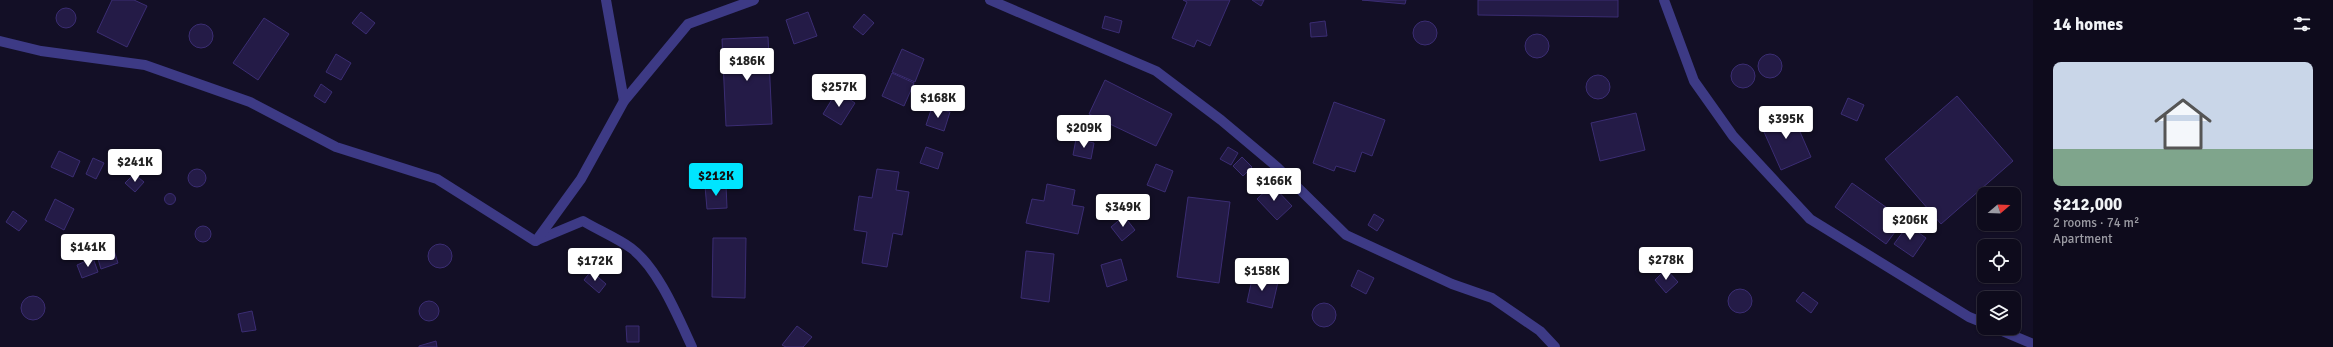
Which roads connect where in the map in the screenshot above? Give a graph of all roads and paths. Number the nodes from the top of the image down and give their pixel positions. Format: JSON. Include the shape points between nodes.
{"nodes":[{"id":1,"x":606,"y":0,"type":"edge"},
{"id":2,"x":754,"y":0,"type":"edge"},
{"id":3,"x":990,"y":0,"type":"edge"},
{"id":4,"x":1664,"y":0,"type":"edge"},
{"id":5,"x":0,"y":41,"type":"edge"},
{"id":6,"x":624,"y":101,"type":"junction"},
{"id":7,"x":535,"y":241,"type":"junction"},
{"id":8,"x":1977,"y":320,"type":"edge"},
{"id":9,"x":2012,"y":335,"type":"edge"},
{"id":10,"x":2033,"y":344,"type":"edge"},
{"id":11,"x":692,"y":347,"type":"edge"},
{"id":12,"x":1555,"y":347,"type":"edge"}],
"edges":[{"from":1,"to":6,"type":"street"},
{"from":2,"to":6,"type":"street","via":[[688,24]]},
{"from":3,"to":12,"type":"street","via":[[1156,72],[1222,120],[1277,168],[1346,235],[1452,284],[1492,298],[1540,331]]},
{"from":4,"to":8,"type":"street","via":[[1694,81],[1733,136],[1810,219]]},
{"from":5,"to":7,"type":"street","via":[[41,51],[145,66],[250,102],[336,147],[437,180]]},
{"from":6,"to":7,"type":"street","via":[[581,179]]},
{"from":7,"to":11,"type":"street","via":[[583,221],[632,249],[653,273],[671,302]]},
{"from":9,"to":10,"type":"street"}]}
